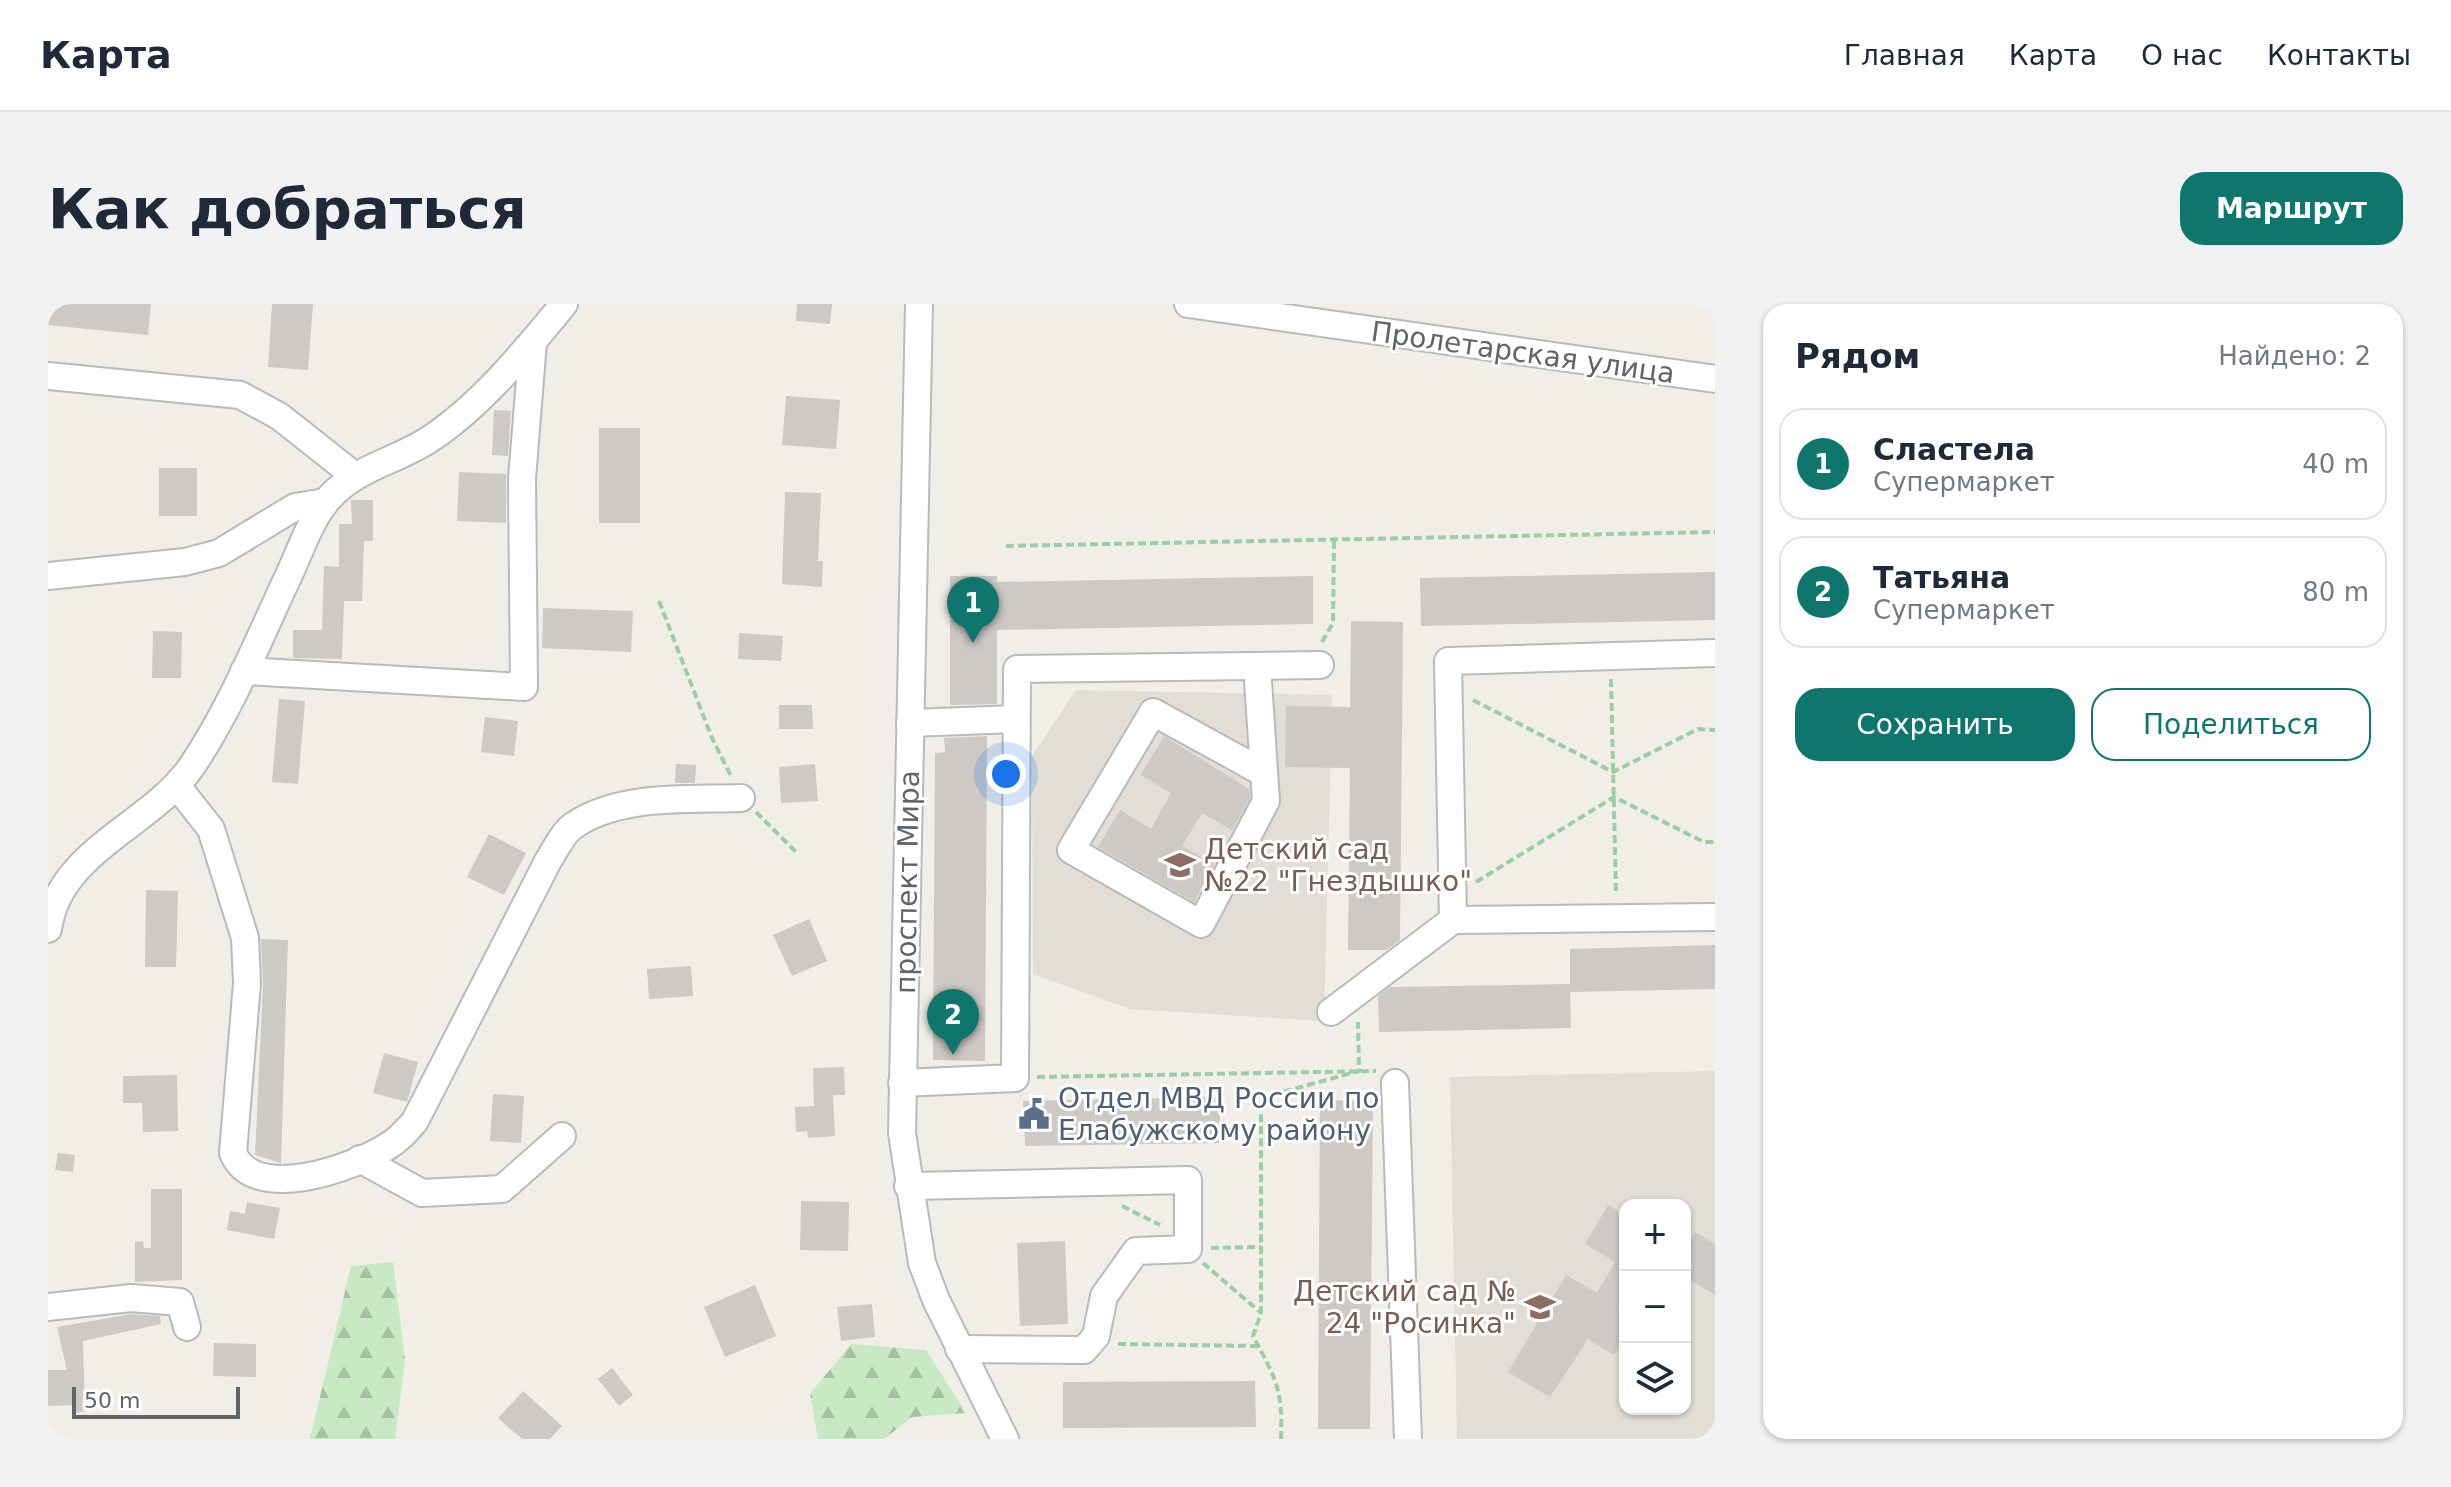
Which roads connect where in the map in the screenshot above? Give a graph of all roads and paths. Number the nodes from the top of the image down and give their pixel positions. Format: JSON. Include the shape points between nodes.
{"nodes":[{"id":1,"x":564,"y":304,"type":"edge"},
{"id":2,"x":919,"y":304,"type":"edge"},
{"id":3,"x":1188,"y":304,"type":"edge"},
{"id":4,"x":533,"y":342,"type":"junction"},
{"id":5,"x":48,"y":376,"type":"edge"},
{"id":6,"x":1715,"y":379,"type":"edge"},
{"id":7,"x":355,"y":476,"type":"junction"},
{"id":8,"x":325,"y":502,"type":"junction"},
{"id":9,"x":1715,"y":532,"type":"edge"},
{"id":10,"x":1334,"y":540,"type":"junction"},
{"id":11,"x":1006,"y":546,"type":"dead end"},
{"id":12,"x":48,"y":576,"type":"edge"},
{"id":13,"x":659,"y":601,"type":"dead end"},
{"id":14,"x":1715,"y":653,"type":"edge"},
{"id":15,"x":1611,"y":656,"type":"junction"},
{"id":16,"x":1320,"y":665,"type":"joint"},
{"id":17,"x":1257,"y":666,"type":"junction"},
{"id":18,"x":244,"y":671,"type":"junction"},
{"id":19,"x":1448,"y":687,"type":"junction"},
{"id":20,"x":1016,"y":719,"type":"junction"},
{"id":21,"x":910,"y":723,"type":"junction"},
{"id":22,"x":1715,"y":730,"type":"edge"},
{"id":23,"x":1613,"y":772,"type":"junction"},
{"id":24,"x":1264,"y":773,"type":"junction"},
{"id":25,"x":177,"y":786,"type":"junction"},
{"id":26,"x":1614,"y":797,"type":"junction"},
{"id":27,"x":741,"y":798,"type":"junction"},
{"id":28,"x":1715,"y":842,"type":"edge"},
{"id":29,"x":796,"y":852,"type":"dead end"},
{"id":30,"x":56,"y":878,"type":"edge"},
{"id":31,"x":1453,"y":908,"type":"junction"},
{"id":32,"x":1715,"y":917,"type":"edge"},
{"id":33,"x":1617,"y":918,"type":"junction"},
{"id":34,"x":48,"y":929,"type":"edge"},
{"id":35,"x":1357,"y":992,"type":"junction"},
{"id":36,"x":1331,"y":1012,"type":"dead end"},
{"id":37,"x":1359,"y":1071,"type":"junction"},
{"id":38,"x":1015,"y":1078,"type":"junction"},
{"id":39,"x":902,"y":1083,"type":"junction"},
{"id":40,"x":1395,"y":1083,"type":"joint"},
{"id":41,"x":562,"y":1136,"type":"dead end"},
{"id":42,"x":360,"y":1159,"type":"junction"},
{"id":43,"x":908,"y":1186,"type":"junction"},
{"id":44,"x":1117,"y":1203,"type":"dead end"},
{"id":45,"x":1188,"y":1244,"type":"junction"},
{"id":46,"x":1261,"y":1247,"type":"junction"},
{"id":47,"x":48,"y":1307,"type":"edge"},
{"id":48,"x":1261,"y":1313,"type":"junction"},
{"id":49,"x":187,"y":1327,"type":"dead end"},
{"id":50,"x":1092,"y":1344,"type":"junction"},
{"id":51,"x":1258,"y":1346,"type":"junction"},
{"id":52,"x":959,"y":1349,"type":"junction"},
{"id":53,"x":1005,"y":1439,"type":"edge"},
{"id":54,"x":1281,"y":1439,"type":"edge"},
{"id":55,"x":1408,"y":1439,"type":"edge"}],
"edges":[{"from":1,"to":4,"type":"street"},
{"from":2,"to":21,"type":"street","name":"проспект Мира"},
{"from":3,"to":6,"type":"street","name":"Пролетарская улица"},
{"from":4,"to":7,"type":"street","via":[[437,435]]},
{"from":4,"to":18,"type":"street","via":[[522,479],[524,687]]},
{"from":5,"to":7,"type":"street","via":[[240,395],[279,416]]},
{"from":7,"to":8,"type":"street"},
{"from":8,"to":12,"type":"street","via":[[295,507],[219,553],[185,562]]},
{"from":8,"to":18,"type":"street"},
{"from":9,"to":10,"type":"path"},
{"from":10,"to":11,"type":"path"},
{"from":10,"to":16,"type":"path","via":[[1333,623],[1322,639]]},
{"from":13,"to":27,"type":"path"},
{"from":14,"to":15,"type":"street"},
{"from":15,"to":19,"type":"street","via":[[1448,661]]},
{"from":15,"to":23,"type":"path"},
{"from":16,"to":17,"type":"street"},
{"from":17,"to":20,"type":"street","via":[[1017,669]]},
{"from":17,"to":24,"type":"street"},
{"from":18,"to":25,"type":"street"},
{"from":19,"to":23,"type":"path"},
{"from":19,"to":31,"type":"street"},
{"from":20,"to":21,"type":"street"},
{"from":20,"to":38,"type":"street"},
{"from":21,"to":39,"type":"street","name":"проспект Мира"},
{"from":22,"to":23,"type":"path","via":[[1698,729]]},
{"from":23,"to":26,"type":"path"},
{"from":24,"to":24,"type":"street","via":[[1153,712],[1071,850],[1201,924],[1266,801]]},
{"from":25,"to":30,"type":"street"},
{"from":25,"to":42,"type":"street","via":[[211,829],[245,938],[247,983],[233,1153],[238,1164],[266,1179],[307,1177]]},
{"from":26,"to":28,"type":"path","via":[[1704,842]]},
{"from":26,"to":31,"type":"path"},
{"from":26,"to":33,"type":"path"},
{"from":27,"to":29,"type":"path"},
{"from":27,"to":42,"type":"street","via":[[604,810],[570,827],[415,1121],[388,1146]]},
{"from":30,"to":34,"type":"street"},
{"from":31,"to":33,"type":"street"},
{"from":31,"to":35,"type":"street"},
{"from":32,"to":33,"type":"street"},
{"from":35,"to":36,"type":"street"},
{"from":35,"to":37,"type":"path"},
{"from":37,"to":38,"type":"path"},
{"from":37,"to":40,"type":"path","via":[[1394,1072]]},
{"from":37,"to":46,"type":"path","via":[[1261,1098]]},
{"from":38,"to":39,"type":"street"},
{"from":39,"to":43,"type":"street","name":"проспект Мира"},
{"from":40,"to":55,"type":"street"},
{"from":41,"to":42,"type":"street","via":[[502,1189],[422,1193]]},
{"from":43,"to":45,"type":"street","via":[[1188,1180]]},
{"from":43,"to":52,"type":"street","name":"проспект Мира","via":[[922,1263]]},
{"from":44,"to":45,"type":"path"},
{"from":45,"to":46,"type":"path"},
{"from":45,"to":48,"type":"path"},
{"from":45,"to":50,"type":"street","via":[[1136,1251],[1104,1296]]},
{"from":46,"to":48,"type":"path"},
{"from":47,"to":49,"type":"street","via":[[131,1298],[180,1302]]},
{"from":48,"to":51,"type":"path","via":[[1253,1336]]},
{"from":50,"to":51,"type":"path"},
{"from":50,"to":52,"type":"street","via":[[1075,1352]]},
{"from":51,"to":54,"type":"path","via":[[1276,1376],[1282,1401]]},
{"from":52,"to":53,"type":"street","name":"проспект Мира"}]}
